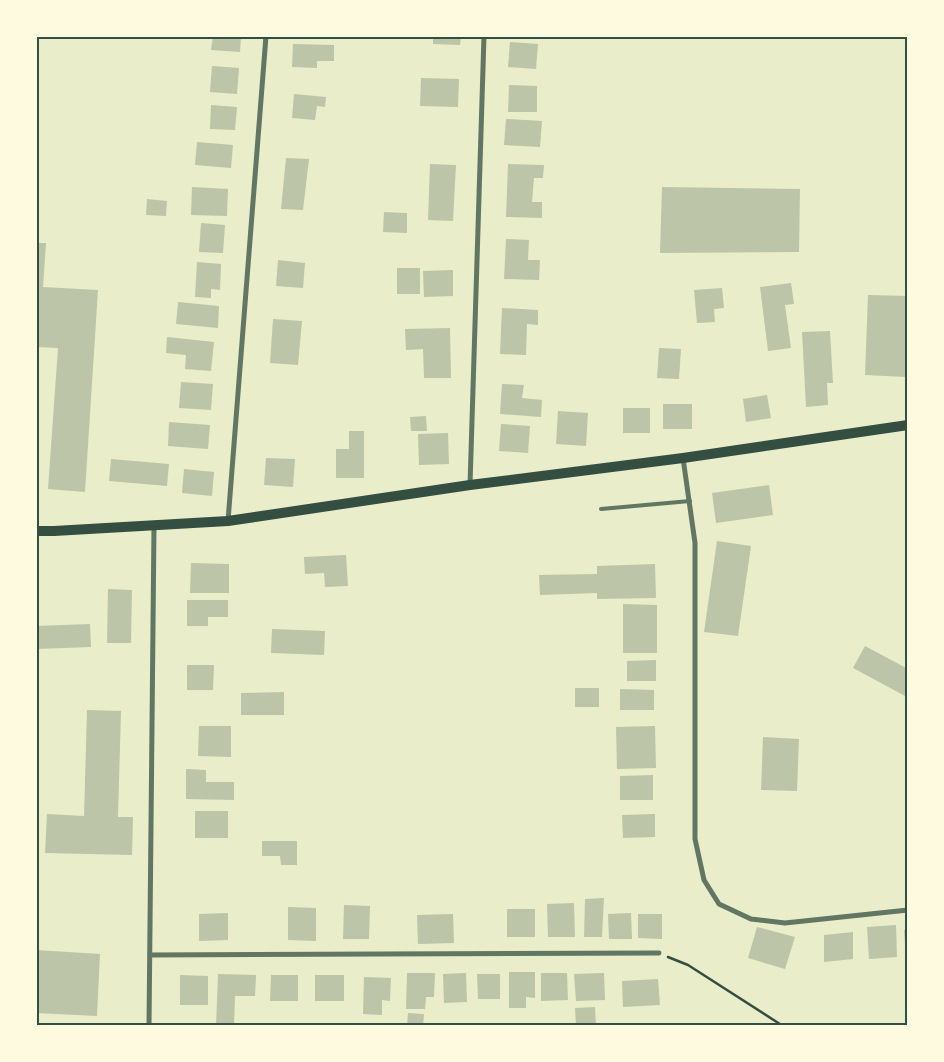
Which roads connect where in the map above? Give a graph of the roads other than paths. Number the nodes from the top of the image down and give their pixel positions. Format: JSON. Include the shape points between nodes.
{"nodes":[{"id":1,"x":266,"y":36,"type":"edge"},
{"id":2,"x":484,"y":36,"type":"edge"},
{"id":3,"x":908,"y":425,"type":"edge"},
{"id":4,"x":683,"y":458,"type":"junction"},
{"id":5,"x":470,"y":486,"type":"junction"},
{"id":6,"x":690,"y":501,"type":"junction"},
{"id":7,"x":601,"y":509,"type":"dead end"},
{"id":8,"x":228,"y":521,"type":"junction"},
{"id":9,"x":154,"y":526,"type":"junction"},
{"id":10,"x":36,"y":531,"type":"edge"},
{"id":11,"x":908,"y":910,"type":"edge"},
{"id":12,"x":659,"y":953,"type":"road end"},
{"id":13,"x":150,"y":955,"type":"junction"},
{"id":14,"x":149,"y":1026,"type":"edge"}],
"edges":[{"from":1,"to":8,"type":"street"},
{"from":2,"to":5,"type":"street"},
{"from":3,"to":4,"type":"main road"},
{"from":4,"to":5,"type":"main road"},
{"from":4,"to":6,"type":"street"},
{"from":5,"to":8,"type":"main road"},
{"from":6,"to":7,"type":"lane"},
{"from":6,"to":11,"type":"street","via":[[695,543],[695,839],[704,880],[719,904],[751,919],[785,923]]},
{"from":8,"to":9,"type":"main road"},
{"from":9,"to":10,"type":"main road"},
{"from":9,"to":13,"type":"street"},
{"from":12,"to":13,"type":"street"},
{"from":13,"to":14,"type":"street"}]}
